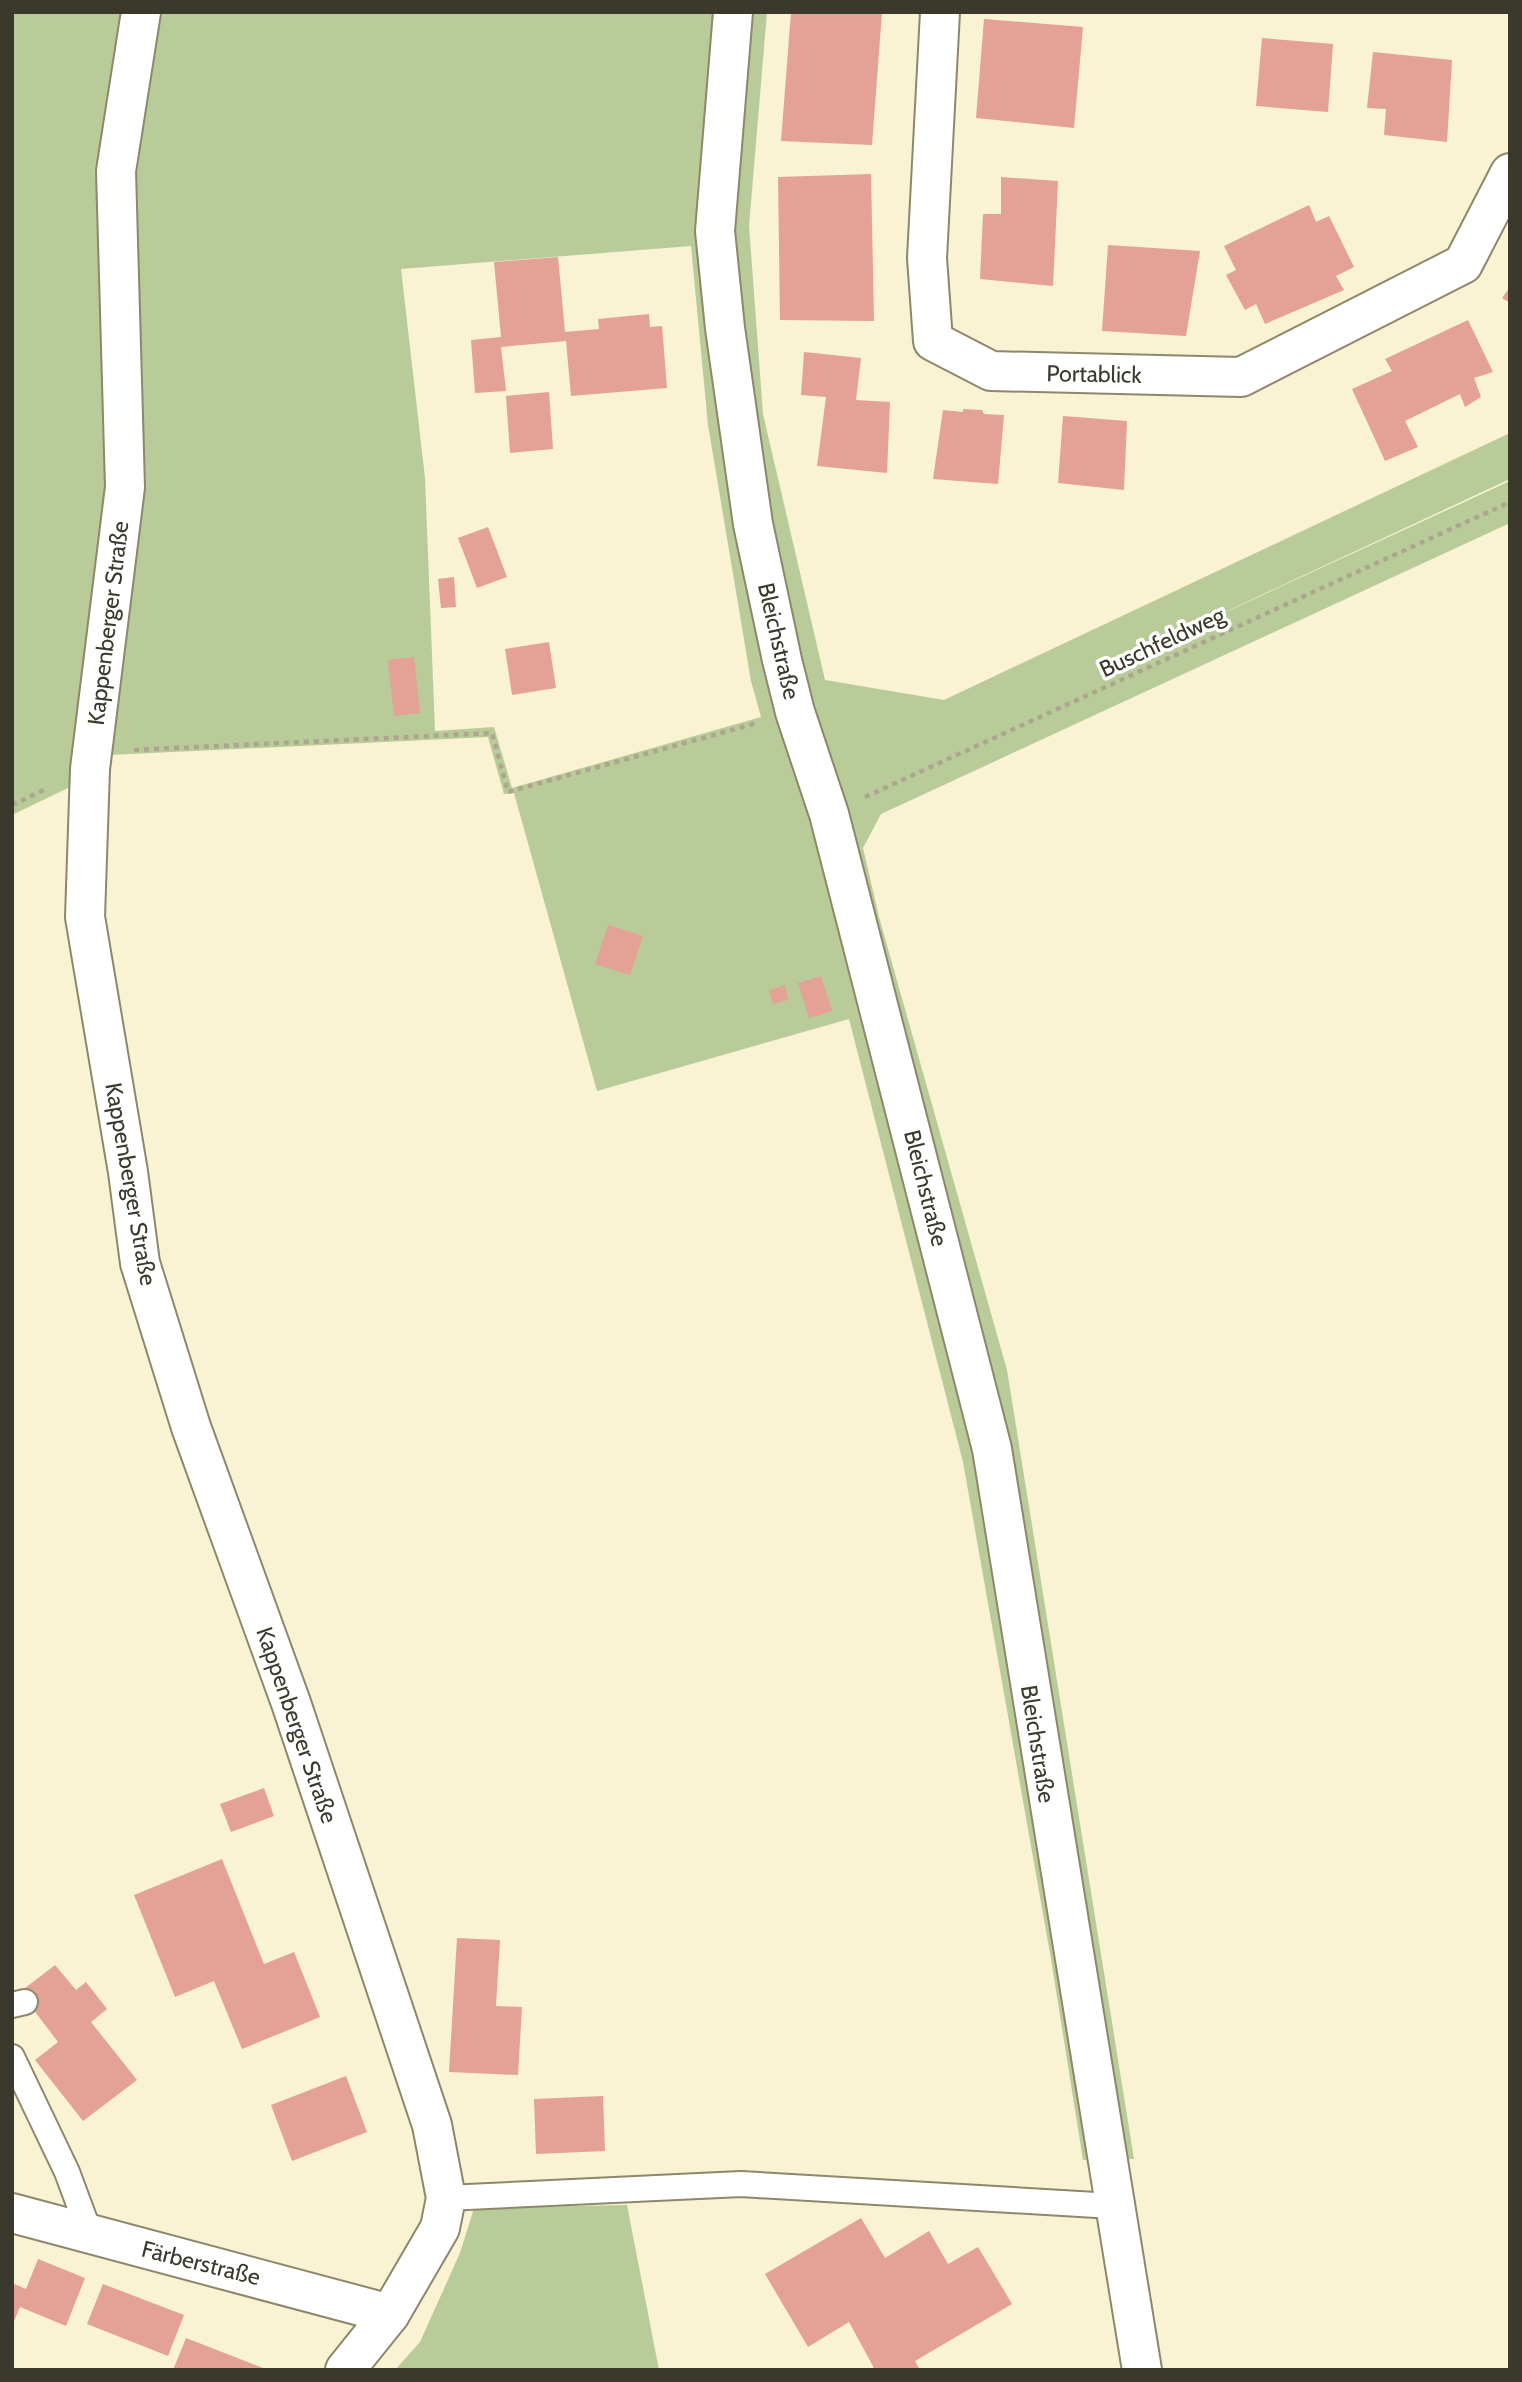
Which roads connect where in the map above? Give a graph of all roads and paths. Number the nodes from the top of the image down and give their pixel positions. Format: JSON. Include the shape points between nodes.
{"nodes":[{"id":1,"x":141,"y":12,"type":"edge"},
{"id":2,"x":733,"y":12,"type":"edge"},
{"id":3,"x":940,"y":12,"type":"edge"},
{"id":4,"x":1510,"y":173,"type":"edge"},
{"id":5,"x":1510,"y":502,"type":"edge"},
{"id":6,"x":795,"y":712,"type":"junction"},
{"id":7,"x":92,"y":752,"type":"junction"},
{"id":8,"x":829,"y":814,"type":"junction"},
{"id":9,"x":12,"y":2057,"type":"edge"},
{"id":10,"x":446,"y":2198,"type":"junction"},
{"id":11,"x":1114,"y":2206,"type":"junction"},
{"id":12,"x":12,"y":2213,"type":"edge"},
{"id":13,"x":90,"y":2234,"type":"junction"},
{"id":14,"x":390,"y":2314,"type":"junction"},
{"id":15,"x":345,"y":2370,"type":"edge"},
{"id":16,"x":1142,"y":2370,"type":"edge"}],
"edges":[{"from":1,"to":7,"type":"street","name":"Kappenberger Straße","via":[[116,171],[125,487]]},
{"from":2,"to":6,"type":"street","name":"Bleichstraße","via":[[715,231],[753,524]]},
{"from":3,"to":4,"type":"street","name":"Portablick","via":[[927,258],[933,341],[991,372],[1241,377],[1463,264]]},
{"from":5,"to":8,"type":"path","name":"Buschfeldweg"},
{"from":6,"to":7,"type":"path","via":[[508,792],[492,733]]},
{"from":6,"to":8,"type":"street","name":"Bleichstraße"},
{"from":7,"to":10,"type":"street","name":"Kappenberger Straße","via":[[85,917],[140,1264],[191,1427],[291,1703],[432,2125]]},
{"from":8,"to":11,"type":"street","name":"Bleichstraße","via":[[992,1449]]},
{"from":9,"to":13,"type":"lane","via":[[67,2172]]},
{"from":10,"to":11,"type":"lane","via":[[741,2184]]},
{"from":10,"to":14,"type":"street","name":"Kappenberger Straße","via":[[440,2228]]},
{"from":11,"to":16,"type":"street","name":"Bleichstraße"},
{"from":12,"to":13,"type":"street","name":"Färberstraße"},
{"from":13,"to":14,"type":"street","name":"Färberstraße"},
{"from":14,"to":15,"type":"street","name":"Kappenberger Straße"}]}
